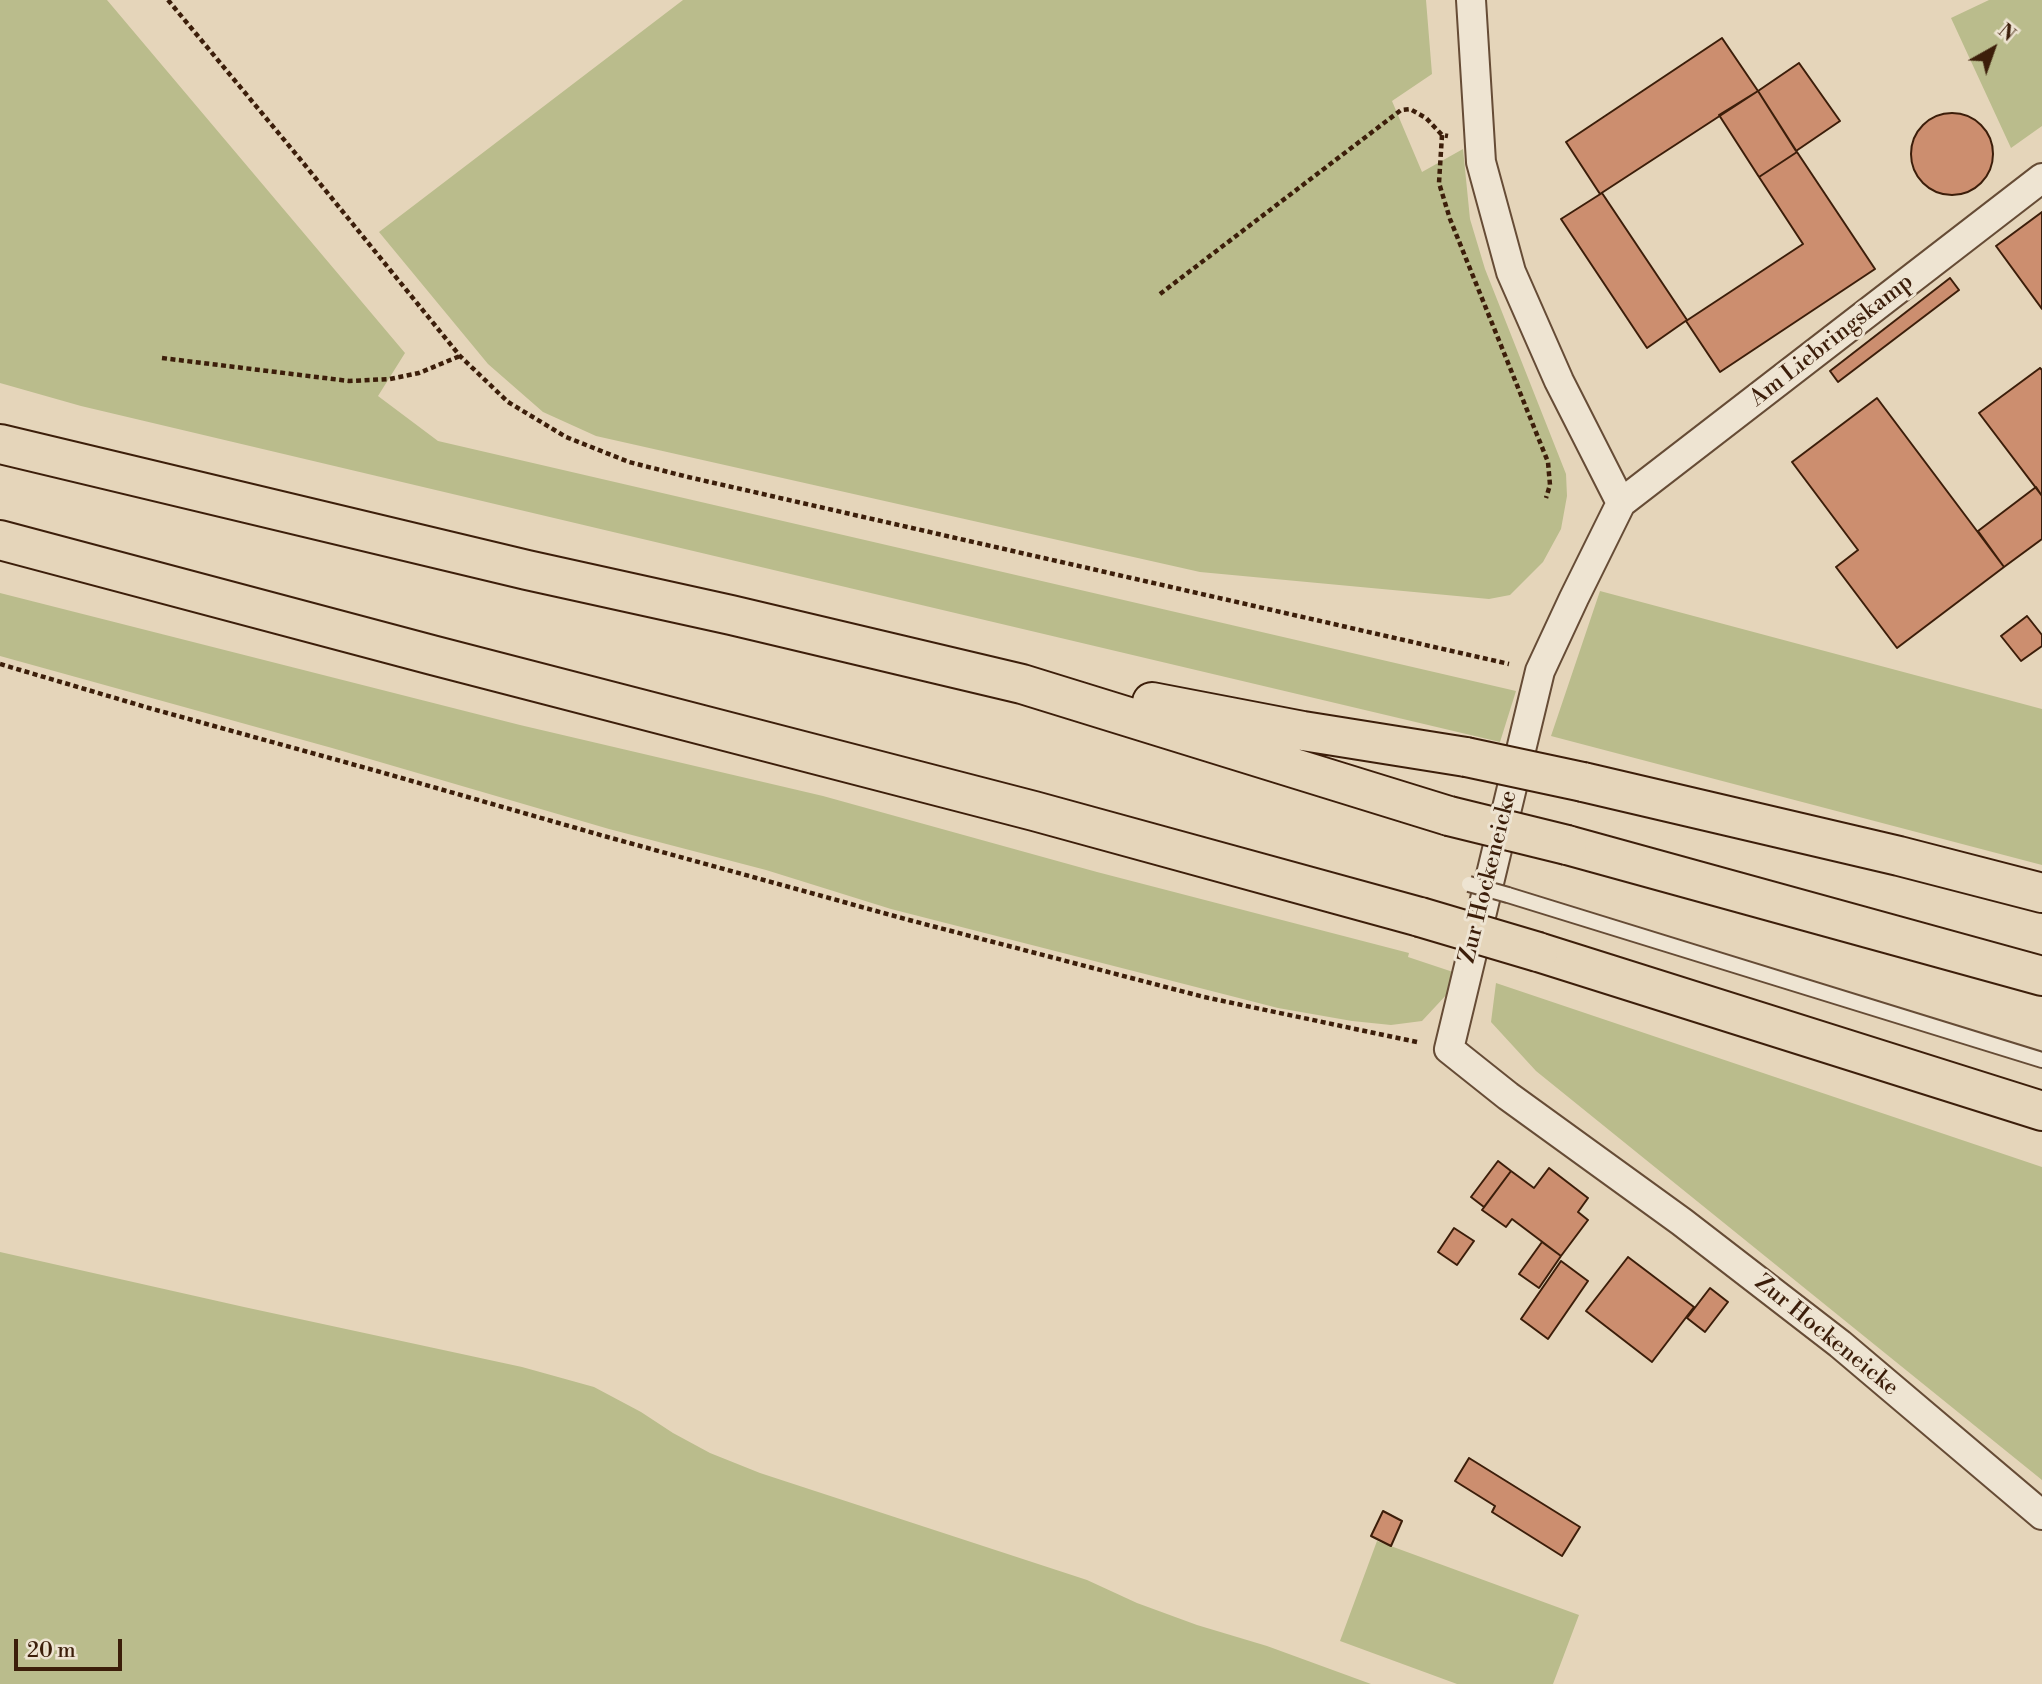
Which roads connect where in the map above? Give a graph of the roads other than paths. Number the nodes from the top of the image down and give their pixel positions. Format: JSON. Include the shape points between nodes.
{"nodes":[{"id":1,"x":1471,"y":0,"type":"edge"},
{"id":2,"x":2042,"y":178,"type":"edge"},
{"id":3,"x":0,"y":444,"type":"edge"},
{"id":4,"x":1621,"y":503,"type":"junction"},
{"id":5,"x":0,"y":540,"type":"edge"},
{"id":6,"x":1021,"y":684,"type":"junction"},
{"id":7,"x":1469,"y":884,"type":"dead end"},
{"id":8,"x":2042,"y":892,"type":"edge"},
{"id":9,"x":2042,"y":976,"type":"edge"},
{"id":10,"x":2042,"y":1060,"type":"edge"},
{"id":11,"x":2042,"y":1111,"type":"edge"},
{"id":12,"x":2042,"y":1515,"type":"edge"}],
"edges":[{"from":1,"to":4,"type":"street","via":[[1481,162],[1511,272],[1559,381]]},
{"from":2,"to":4,"type":"street","name":"Am Liebringskamp"},
{"from":3,"to":6,"type":"highway"},
{"from":4,"to":12,"type":"street","name":"Zur Hockeneicke","via":[[1540,671],[1449,1049],[1840,1344]]},
{"from":5,"to":11,"type":"highway","bridge":true,"via":[[1420,917]]},
{"from":6,"to":8,"type":"highway","bridge":true,"via":[[1157,702],[1466,757]]},
{"from":6,"to":9,"type":"highway","bridge":true,"via":[[1449,816]]},
{"from":7,"to":10,"type":"lane","bridge":true}]}
